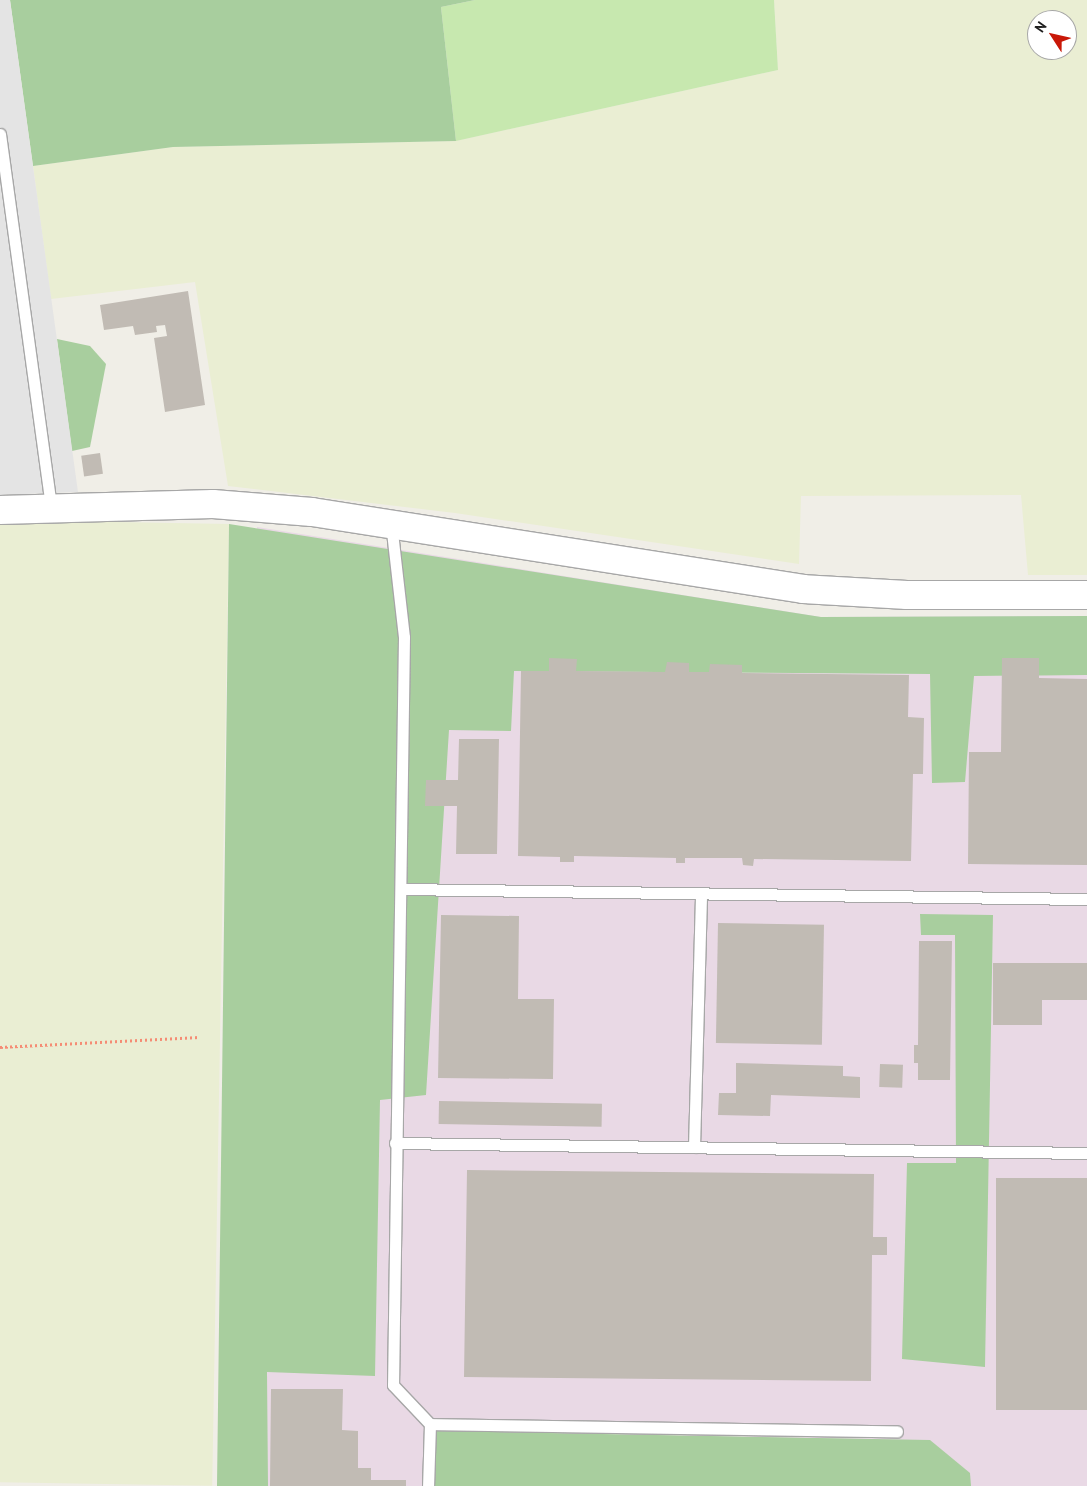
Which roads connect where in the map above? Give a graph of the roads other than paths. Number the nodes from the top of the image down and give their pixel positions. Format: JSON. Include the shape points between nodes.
{"nodes":[{"id":1,"x":0,"y":134,"type":"edge"},
{"id":2,"x":51,"y":508,"type":"junction"},
{"id":3,"x":0,"y":510,"type":"edge"},
{"id":4,"x":391,"y":523,"type":"junction"},
{"id":5,"x":1087,"y":595,"type":"edge"},
{"id":6,"x":401,"y":889,"type":"junction"},
{"id":7,"x":701,"y":893,"type":"junction"},
{"id":8,"x":1087,"y":899,"type":"edge"},
{"id":9,"x":395,"y":1143,"type":"junction"},
{"id":10,"x":694,"y":1147,"type":"junction"},
{"id":11,"x":1087,"y":1153,"type":"edge"},
{"id":12,"x":430,"y":1424,"type":"junction"},
{"id":13,"x":897,"y":1431,"type":"dead end"},
{"id":14,"x":428,"y":1486,"type":"edge"}],
"edges":[{"from":1,"to":2,"type":"lane"},
{"from":2,"to":3,"type":"street"},
{"from":2,"to":4,"type":"street","via":[[213,504]]},
{"from":4,"to":5,"type":"street","via":[[803,588],[907,595]]},
{"from":4,"to":6,"type":"lane","via":[[404,637]]},
{"from":6,"to":7,"type":"lane"},
{"from":6,"to":9,"type":"lane"},
{"from":7,"to":8,"type":"lane"},
{"from":7,"to":10,"type":"lane"},
{"from":9,"to":10,"type":"lane"},
{"from":9,"to":12,"type":"lane","via":[[393,1385]]},
{"from":10,"to":11,"type":"lane"},
{"from":12,"to":13,"type":"lane"},
{"from":12,"to":14,"type":"lane"}]}
